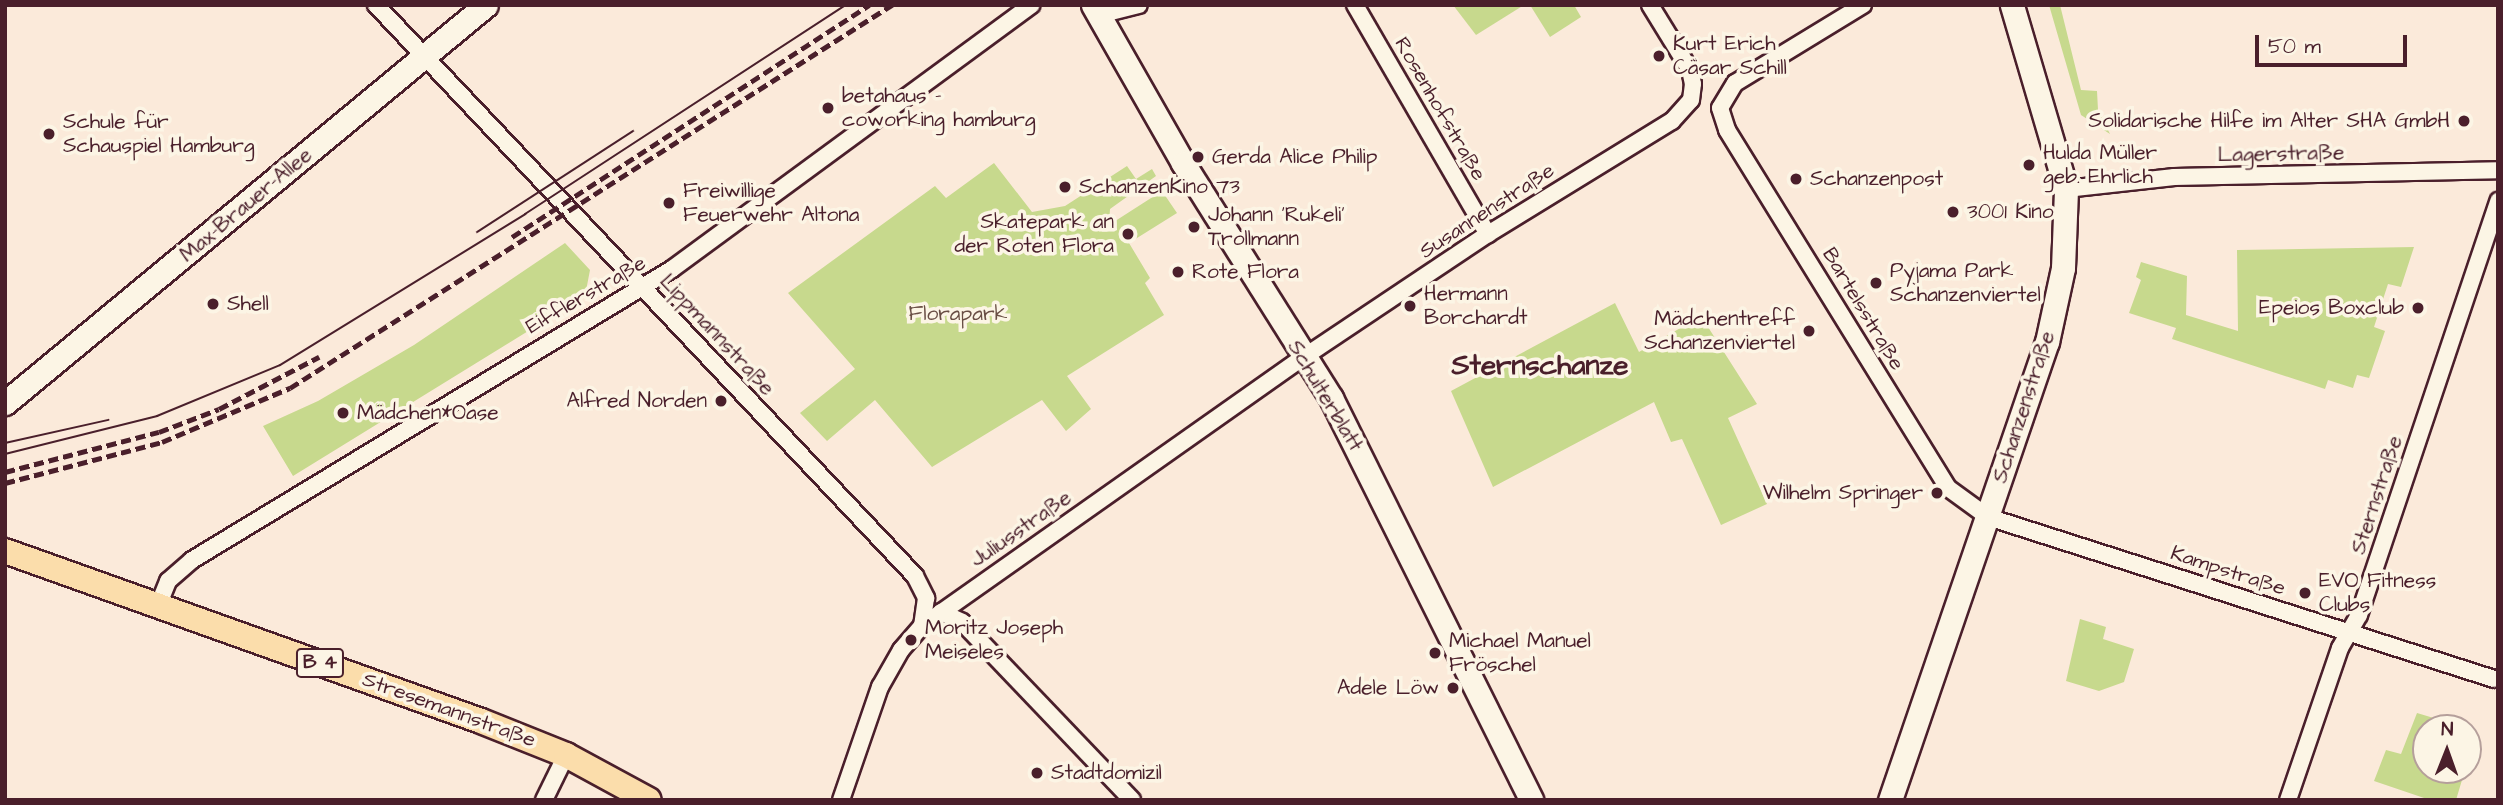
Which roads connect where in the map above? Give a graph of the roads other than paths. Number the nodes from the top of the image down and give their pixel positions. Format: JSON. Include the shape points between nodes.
{"nodes":[{"id":1,"x":376,"y":5,"type":"edge"},
{"id":2,"x":486,"y":5,"type":"edge"},
{"id":3,"x":1032,"y":5,"type":"edge"},
{"id":4,"x":1139,"y":5,"type":"edge"},
{"id":5,"x":1355,"y":5,"type":"edge"},
{"id":6,"x":1650,"y":5,"type":"edge"},
{"id":7,"x":1863,"y":5,"type":"edge"},
{"id":8,"x":2012,"y":5,"type":"edge"},
{"id":9,"x":1096,"y":10,"type":"edge"},
{"id":10,"x":423,"y":56,"type":"junction"},
{"id":11,"x":2498,"y":170,"type":"edge"},
{"id":12,"x":2066,"y":189,"type":"junction"},
{"id":13,"x":2498,"y":201,"type":"edge"},
{"id":14,"x":1488,"y":234,"type":"junction"},
{"id":15,"x":641,"y":285,"type":"junction"},
{"id":16,"x":1304,"y":357,"type":"junction"},
{"id":17,"x":5,"y":403,"type":"edge"},
{"id":18,"x":1988,"y":517,"type":"junction"},
{"id":19,"x":5,"y":551,"type":"edge"},
{"id":20,"x":158,"y":606,"type":"junction"},
{"id":21,"x":941,"y":612,"type":"junction"},
{"id":22,"x":922,"y":626,"type":"junction"},
{"id":23,"x":2350,"y":631,"type":"junction"},
{"id":24,"x":2494,"y":678,"type":"dead end"},
{"id":25,"x":566,"y":755,"type":"junction"},
{"id":26,"x":544,"y":800,"type":"edge"},
{"id":27,"x":649,"y":800,"type":"edge"},
{"id":28,"x":841,"y":800,"type":"edge"},
{"id":29,"x":1132,"y":800,"type":"edge"},
{"id":30,"x":1531,"y":800,"type":"edge"},
{"id":31,"x":1891,"y":800,"type":"edge"},
{"id":32,"x":2288,"y":800,"type":"edge"}],
"edges":[{"from":1,"to":10,"type":"street","name":"Lippmannstraße"},
{"from":2,"to":10,"type":"street","name":"Max-Brauer-Allee"},
{"from":3,"to":15,"type":"street","name":"Eifflerstraße","via":[[672,269]]},
{"from":4,"to":9,"type":"street"},
{"from":5,"to":14,"type":"street","name":"Rosenhofstraße"},
{"from":6,"to":14,"type":"street","name":"Susannenstraße","via":[[1690,70],[1691,100],[1672,121]]},
{"from":7,"to":18,"type":"street","name":"Bartelsstraße","via":[[1735,83],[1720,108],[1727,130],[1926,455],[1948,488]]},
{"from":8,"to":12,"type":"street","name":"Schanzenstraße"},
{"from":9,"to":16,"type":"street","name":"Schulterblatt","via":[[1183,163]]},
{"from":10,"to":15,"type":"street","name":"Lippmannstraße"},
{"from":10,"to":17,"type":"street","name":"Max-Brauer-Allee"},
{"from":11,"to":12,"type":"street","name":"Lagerstraße","via":[[2174,177]]},
{"from":12,"to":18,"type":"street","name":"Schanzenstraße","via":[[2064,256],[2055,312]]},
{"from":13,"to":23,"type":"street","name":"Sternstraße"},
{"from":14,"to":16,"type":"street","name":"Susannenstraße"},
{"from":15,"to":20,"type":"street","name":"Eifflerstraße","via":[[192,559],[168,581]]},
{"from":15,"to":22,"type":"street","name":"Lippmannstraße","via":[[915,576],[926,598]]},
{"from":16,"to":21,"type":"street","name":"Juliusstraße"},
{"from":16,"to":30,"type":"street","name":"Schulterblatt","via":[[1370,473]]},
{"from":18,"to":23,"type":"street","name":"Kampstraße"},
{"from":18,"to":31,"type":"street","name":"Schanzenstraße"},
{"from":19,"to":20,"type":"main road","name":"Stresemannstraße","number":"B 4"},
{"from":20,"to":25,"type":"main road","name":"Stresemannstraße","number":"B 4"},
{"from":21,"to":22,"type":"street","name":"Juliusstraße"},
{"from":21,"to":29,"type":"street","via":[[962,622]]},
{"from":22,"to":28,"type":"street","name":"Juliusstraße","via":[[901,650],[880,687]]},
{"from":23,"to":24,"type":"street","name":"Kampstraße"},
{"from":23,"to":32,"type":"street","name":"Sternstraße"},
{"from":25,"to":26,"type":"street"},
{"from":25,"to":27,"type":"main road","name":"Stresemannstraße","number":"B 4"}]}
